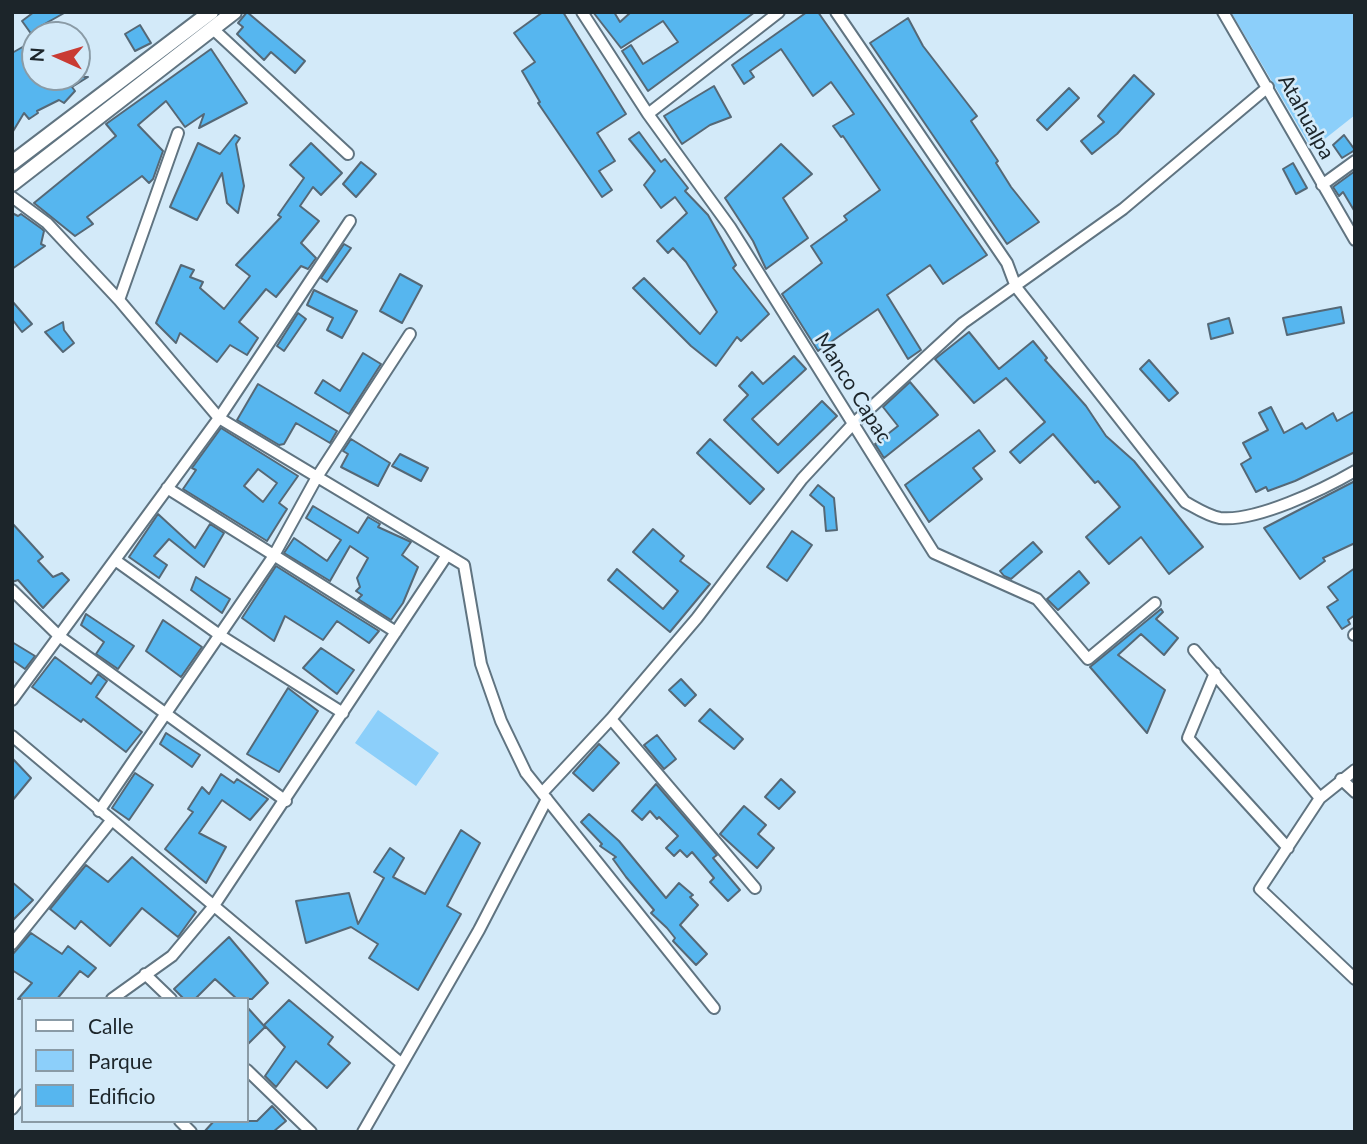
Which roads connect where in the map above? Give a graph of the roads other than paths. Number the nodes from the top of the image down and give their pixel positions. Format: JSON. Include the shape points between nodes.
{"nodes":[{"id":1,"x":211,"y":12,"type":"edge"},
{"id":2,"x":234,"y":12,"type":"edge"},
{"id":3,"x":582,"y":12,"type":"edge"},
{"id":4,"x":779,"y":12,"type":"edge"},
{"id":5,"x":836,"y":12,"type":"edge"},
{"id":6,"x":1223,"y":12,"type":"edge"},
{"id":7,"x":213,"y":29,"type":"junction"},
{"id":8,"x":155,"y":63,"type":"junction"},
{"id":9,"x":1268,"y":87,"type":"junction"},
{"id":10,"x":648,"y":114,"type":"junction"},
{"id":11,"x":178,"y":133,"type":"dead end"},
{"id":12,"x":348,"y":154,"type":"dead end"},
{"id":13,"x":1355,"y":161,"type":"edge"},
{"id":14,"x":12,"y":163,"type":"edge"},
{"id":15,"x":12,"y":184,"type":"edge"},
{"id":16,"x":1322,"y":185,"type":"junction"},
{"id":17,"x":12,"y":197,"type":"edge"},
{"id":18,"x":351,"y":221,"type":"dead end"},
{"id":19,"x":1354,"y":235,"type":"edge"},
{"id":20,"x":1016,"y":287,"type":"junction"},
{"id":21,"x":118,"y":300,"type":"junction"},
{"id":22,"x":410,"y":334,"type":"dead end"},
{"id":23,"x":219,"y":418,"type":"junction"},
{"id":24,"x":853,"y":424,"type":"junction"},
{"id":25,"x":1355,"y":471,"type":"edge"},
{"id":26,"x":317,"y":477,"type":"junction"},
{"id":27,"x":167,"y":488,"type":"junction"},
{"id":28,"x":447,"y":555,"type":"junction"},
{"id":29,"x":273,"y":557,"type":"junction"},
{"id":30,"x":115,"y":560,"type":"junction"},
{"id":31,"x":12,"y":590,"type":"edge"},
{"id":32,"x":1155,"y":603,"type":"dead end"},
{"id":33,"x":396,"y":632,"type":"junction"},
{"id":34,"x":59,"y":636,"type":"junction"},
{"id":35,"x":221,"y":636,"type":"junction"},
{"id":36,"x":1194,"y":650,"type":"dead end"},
{"id":37,"x":1215,"y":673,"type":"junction"},
{"id":38,"x":12,"y":701,"type":"edge"},
{"id":39,"x":343,"y":713,"type":"junction"},
{"id":40,"x":166,"y":714,"type":"junction"},
{"id":41,"x":611,"y":719,"type":"junction"},
{"id":42,"x":12,"y":736,"type":"edge"},
{"id":43,"x":1355,"y":770,"type":"edge"},
{"id":44,"x":1341,"y":779,"type":"junction"},
{"id":45,"x":1355,"y":792,"type":"edge"},
{"id":46,"x":545,"y":796,"type":"junction"},
{"id":47,"x":1320,"y":798,"type":"junction"},
{"id":48,"x":286,"y":801,"type":"junction"},
{"id":49,"x":99,"y":811,"type":"junction"},
{"id":50,"x":111,"y":821,"type":"junction"},
{"id":51,"x":1288,"y":848,"type":"junction"},
{"id":52,"x":755,"y":888,"type":"dead end"},
{"id":53,"x":213,"y":906,"type":"junction"},
{"id":54,"x":12,"y":944,"type":"edge"},
{"id":55,"x":145,"y":974,"type":"junction"},
{"id":56,"x":1355,"y":979,"type":"edge"},
{"id":57,"x":114,"y":997,"type":"edge"},
{"id":58,"x":169,"y":997,"type":"edge"},
{"id":59,"x":714,"y":1008,"type":"dead end"},
{"id":60,"x":402,"y":1064,"type":"junction"},
{"id":61,"x":248,"y":1071,"type":"edge"},
{"id":62,"x":311,"y":1132,"type":"edge"},
{"id":63,"x":363,"y":1132,"type":"edge"}],
"edges":[{"from":1,"to":8,"type":"street"},
{"from":2,"to":7,"type":"street"},
{"from":3,"to":10,"type":"street","name":"Manco Capac"},
{"from":4,"to":10,"type":"street"},
{"from":5,"to":20,"type":"street","via":[[1007,263]]},
{"from":6,"to":9,"type":"street","name":"Atahualpa"},
{"from":7,"to":8,"type":"street"},
{"from":7,"to":12,"type":"street"},
{"from":8,"to":14,"type":"street"},
{"from":8,"to":15,"type":"street"},
{"from":9,"to":16,"type":"street","name":"Atahualpa"},
{"from":9,"to":20,"type":"street","via":[[1123,209]]},
{"from":10,"to":24,"type":"street","name":"Manco Capac","via":[[730,227]]},
{"from":11,"to":21,"type":"street"},
{"from":13,"to":16,"type":"street"},
{"from":16,"to":19,"type":"street","name":"Atahualpa"},
{"from":17,"to":21,"type":"street","via":[[47,223]]},
{"from":18,"to":23,"type":"street"},
{"from":20,"to":24,"type":"street","via":[[963,323]]},
{"from":20,"to":25,"type":"street","via":[[1185,502],[1211,516],[1244,516],[1321,490]]},
{"from":21,"to":23,"type":"street"},
{"from":22,"to":26,"type":"street"},
{"from":23,"to":26,"type":"street"},
{"from":23,"to":27,"type":"street"},
{"from":24,"to":32,"type":"street","name":"Manco Capac","via":[[934,553],[1037,599],[1088,659]]},
{"from":24,"to":41,"type":"street","via":[[802,479],[697,618]]},
{"from":26,"to":28,"type":"street"},
{"from":26,"to":29,"type":"street"},
{"from":27,"to":29,"type":"street"},
{"from":27,"to":30,"type":"street"},
{"from":28,"to":33,"type":"street"},
{"from":28,"to":46,"type":"street","via":[[464,565],[485,675],[526,773]]},
{"from":29,"to":33,"type":"street"},
{"from":29,"to":35,"type":"street"},
{"from":30,"to":34,"type":"street"},
{"from":30,"to":35,"type":"street"},
{"from":31,"to":34,"type":"street"},
{"from":33,"to":39,"type":"street"},
{"from":34,"to":38,"type":"street"},
{"from":34,"to":40,"type":"street"},
{"from":35,"to":39,"type":"street"},
{"from":35,"to":40,"type":"street"},
{"from":36,"to":37,"type":"street"},
{"from":37,"to":47,"type":"street"},
{"from":37,"to":51,"type":"street","via":[[1188,738]]},
{"from":39,"to":48,"type":"street"},
{"from":40,"to":48,"type":"street"},
{"from":40,"to":49,"type":"street"},
{"from":41,"to":46,"type":"street"},
{"from":41,"to":52,"type":"street"},
{"from":42,"to":49,"type":"street"},
{"from":43,"to":44,"type":"street"},
{"from":44,"to":45,"type":"street"},
{"from":44,"to":47,"type":"street"},
{"from":46,"to":59,"type":"street"},
{"from":46,"to":60,"type":"street","via":[[479,930]]},
{"from":47,"to":51,"type":"street"},
{"from":48,"to":53,"type":"street"},
{"from":49,"to":50,"type":"street"},
{"from":50,"to":53,"type":"street"},
{"from":50,"to":54,"type":"street"},
{"from":51,"to":56,"type":"street","via":[[1260,889]]},
{"from":53,"to":55,"type":"street","via":[[172,956]]},
{"from":53,"to":60,"type":"street"},
{"from":55,"to":57,"type":"street"},
{"from":55,"to":58,"type":"street"},
{"from":60,"to":63,"type":"street"},
{"from":61,"to":62,"type":"street"}]}
